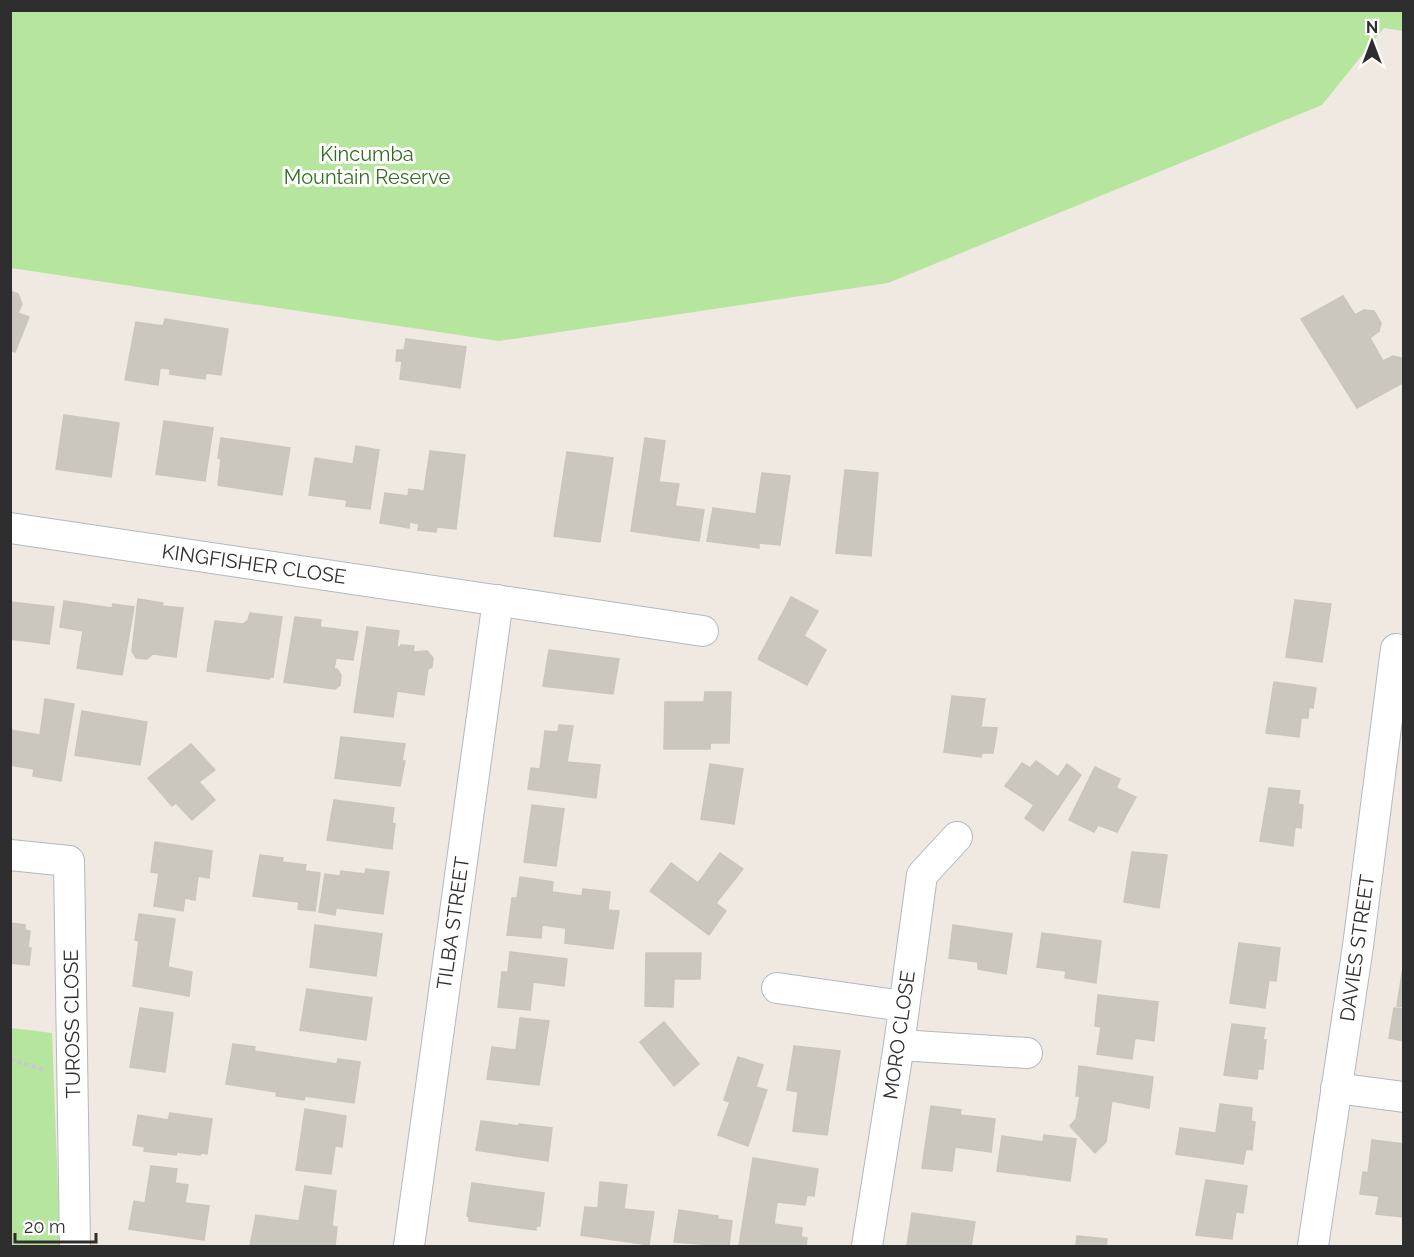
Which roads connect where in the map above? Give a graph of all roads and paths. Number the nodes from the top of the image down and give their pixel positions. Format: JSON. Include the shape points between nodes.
{"nodes":[{"id":1,"x":10,"y":528,"type":"edge"},
{"id":2,"x":498,"y":600,"type":"junction"},
{"id":3,"x":703,"y":631,"type":"dead end"},
{"id":4,"x":1396,"y":649,"type":"dead end"},
{"id":5,"x":957,"y":837,"type":"dead end"},
{"id":6,"x":10,"y":855,"type":"edge"},
{"id":7,"x":777,"y":988,"type":"dead end"},
{"id":8,"x":903,"y":1006,"type":"junction"},
{"id":9,"x":898,"y":1045,"type":"junction"},
{"id":10,"x":1027,"y":1053,"type":"dead end"},
{"id":11,"x":1336,"y":1088,"type":"junction"},
{"id":12,"x":1404,"y":1097,"type":"edge"},
{"id":13,"x":75,"y":1246,"type":"edge"},
{"id":14,"x":409,"y":1246,"type":"edge"},
{"id":15,"x":867,"y":1246,"type":"edge"},
{"id":16,"x":1312,"y":1246,"type":"edge"}],
"edges":[{"from":1,"to":2,"type":"street","name":"KINGFISHER CLOSE"},
{"from":2,"to":3,"type":"street","name":"KINGFISHER CLOSE"},
{"from":2,"to":14,"type":"street","name":"TILBA STREET"},
{"from":4,"to":11,"type":"street","name":"DAVIES STREET"},
{"from":5,"to":8,"type":"street","name":"MORO CLOSE","via":[[922,875]]},
{"from":6,"to":13,"type":"street","name":"TUROSS CLOSE","via":[[69,861]]},
{"from":7,"to":8,"type":"street"},
{"from":8,"to":9,"type":"street","name":"MORO CLOSE"},
{"from":9,"to":10,"type":"street"},
{"from":9,"to":15,"type":"street","name":"MORO CLOSE"},
{"from":11,"to":12,"type":"street"},
{"from":11,"to":16,"type":"street","name":"DAVIES STREET"}]}
